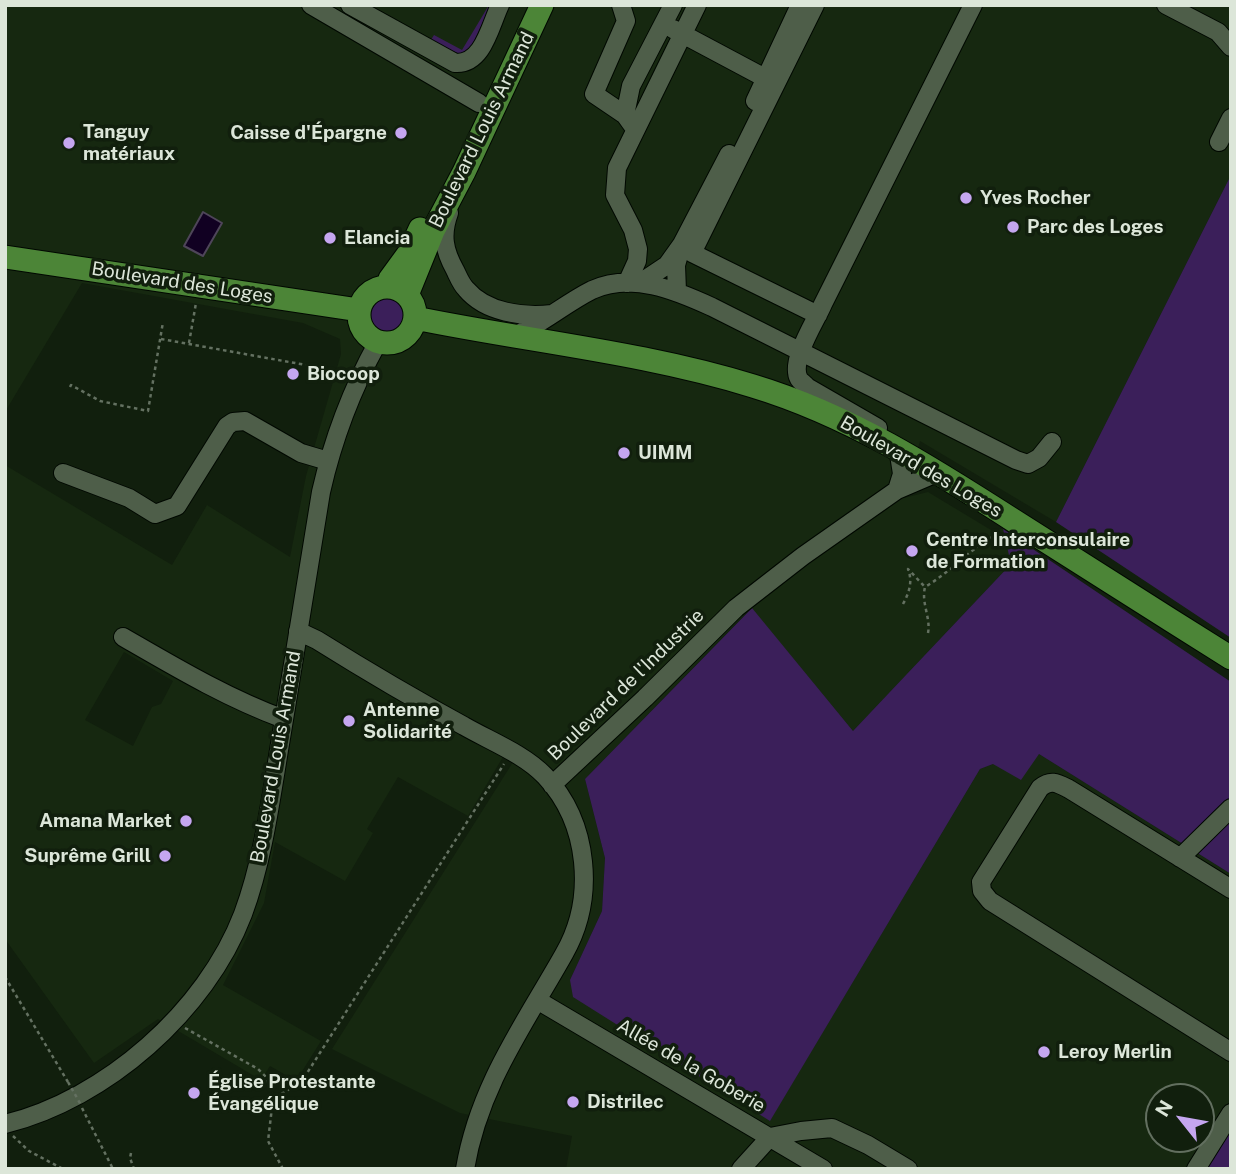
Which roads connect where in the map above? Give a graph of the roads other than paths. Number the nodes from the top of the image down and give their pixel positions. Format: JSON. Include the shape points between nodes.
{"nodes":[{"id":1,"x":311,"y":5,"type":"edge"},
{"id":2,"x":351,"y":5,"type":"edge"},
{"id":3,"x":500,"y":5,"type":"edge"},
{"id":4,"x":528,"y":5,"type":"edge"},
{"id":5,"x":542,"y":5,"type":"edge"},
{"id":6,"x":621,"y":5,"type":"edge"},
{"id":7,"x":673,"y":5,"type":"edge"},
{"id":8,"x":697,"y":5,"type":"edge"},
{"id":9,"x":800,"y":5,"type":"edge"},
{"id":10,"x":815,"y":5,"type":"edge"},
{"id":11,"x":973,"y":5,"type":"edge"},
{"id":12,"x":1166,"y":5,"type":"edge"},
{"id":13,"x":664,"y":24,"type":"junction"},
{"id":14,"x":682,"y":34,"type":"junction"},
{"id":15,"x":1231,"y":47,"type":"edge"},
{"id":16,"x":765,"y":78,"type":"junction"},
{"id":17,"x":479,"y":103,"type":"junction"},
{"id":18,"x":1231,"y":118,"type":"edge"},
{"id":19,"x":630,"y":122,"type":"junction"},
{"id":20,"x":1219,"y":142,"type":"dead end"},
{"id":21,"x":464,"y":172,"type":"junction"},
{"id":22,"x":682,"y":244,"type":"junction"},
{"id":23,"x":5,"y":257,"type":"edge"},
{"id":24,"x":634,"y":283,"type":"junction"},
{"id":25,"x":397,"y":291,"type":"junction"},
{"id":26,"x":677,"y":291,"type":"junction"},
{"id":27,"x":359,"y":310,"type":"junction"},
{"id":28,"x":552,"y":314,"type":"junction"},
{"id":29,"x":818,"y":315,"type":"junction"},
{"id":30,"x":415,"y":318,"type":"junction"},
{"id":31,"x":512,"y":337,"type":"junction"},
{"id":32,"x":378,"y":342,"type":"junction"},
{"id":33,"x":800,"y":352,"type":"junction"},
{"id":34,"x":1052,"y":442,"type":"dead end"},
{"id":35,"x":898,"y":448,"type":"junction"},
{"id":36,"x":328,"y":461,"type":"junction"},
{"id":37,"x":939,"y":472,"type":"junction"},
{"id":38,"x":63,"y":473,"type":"dead end"},
{"id":39,"x":897,"y":490,"type":"junction"},
{"id":40,"x":298,"y":631,"type":"junction"},
{"id":41,"x":123,"y":637,"type":"dead end"},
{"id":42,"x":1230,"y":658,"type":"edge"},
{"id":43,"x":284,"y":719,"type":"junction"},
{"id":44,"x":552,"y":785,"type":"junction"},
{"id":45,"x":1231,"y":808,"type":"edge"},
{"id":46,"x":1180,"y":858,"type":"junction"},
{"id":47,"x":1231,"y":889,"type":"edge"},
{"id":48,"x":537,"y":1000,"type":"junction"},
{"id":49,"x":1231,"y":1052,"type":"edge"},
{"id":50,"x":5,"y":1110,"type":"edge"},
{"id":51,"x":1230,"y":1116,"type":"edge"},
{"id":52,"x":12,"y":1126,"type":"edge"},
{"id":53,"x":770,"y":1137,"type":"junction"},
{"id":54,"x":465,"y":1169,"type":"edge"},
{"id":55,"x":741,"y":1169,"type":"edge"},
{"id":56,"x":823,"y":1169,"type":"edge"},
{"id":57,"x":908,"y":1169,"type":"edge"},
{"id":58,"x":1196,"y":1169,"type":"edge"}],
"edges":[{"from":1,"to":17,"type":"street"},
{"from":2,"to":3,"type":"street","via":[[444,58],[465,64],[474,60]]},
{"from":4,"to":17,"type":"main road","name":"Boulevard Louis Armand"},
{"from":5,"to":21,"type":"main road","name":"Boulevard Louis Armand"},
{"from":6,"to":19,"type":"street","via":[[626,21],[594,94]]},
{"from":7,"to":13,"type":"street"},
{"from":8,"to":14,"type":"street"},
{"from":9,"to":16,"type":"street"},
{"from":10,"to":29,"type":"street","via":[[692,253]]},
{"from":11,"to":29,"type":"street"},
{"from":12,"to":15,"type":"street","via":[[1218,32]]},
{"from":13,"to":14,"type":"street"},
{"from":13,"to":19,"type":"street","via":[[631,86]]},
{"from":14,"to":16,"type":"street"},
{"from":14,"to":19,"type":"street"},
{"from":16,"to":22,"type":"street"},
{"from":17,"to":25,"type":"main road","name":"Boulevard Louis Armand","via":[[409,253],[390,279]]},
{"from":18,"to":20,"type":"street"},
{"from":19,"to":24,"type":"street","via":[[615,195],[638,249]]},
{"from":21,"to":25,"type":"main road","name":"Boulevard Louis Armand"},
{"from":21,"to":28,"type":"street","via":[[443,234],[446,255],[466,289],[503,311],[529,317]]},
{"from":22,"to":24,"type":"street","via":[[667,265]]},
{"from":22,"to":26,"type":"street","via":[[676,265]]},
{"from":23,"to":27,"type":"main road","name":"Boulevard des Loges"},
{"from":24,"to":26,"type":"street"},
{"from":24,"to":28,"type":"street","via":[[592,290]]},
{"from":25,"to":27,"type":"main road","via":[[369,293]]},
{"from":25,"to":30,"type":"main road","via":[[415,309]]},
{"from":26,"to":33,"type":"street"},
{"from":27,"to":32,"type":"main road","via":[[360,326]]},
{"from":28,"to":31,"type":"street"},
{"from":29,"to":33,"type":"street"},
{"from":30,"to":31,"type":"main road","name":"Boulevard des Loges"},
{"from":30,"to":32,"type":"main road","via":[[402,339]]},
{"from":31,"to":35,"type":"main road","name":"Boulevard des Loges","via":[[669,364],[753,386],[828,414]]},
{"from":32,"to":36,"type":"street","name":"Boulevard Louis Armand"},
{"from":33,"to":34,"type":"street","via":[[1016,460],[1028,464]]},
{"from":33,"to":37,"type":"street","via":[[798,378],[807,387],[899,440]]},
{"from":35,"to":37,"type":"main road","name":"Boulevard des Loges"},
{"from":35,"to":39,"type":"street","via":[[902,474]]},
{"from":36,"to":38,"type":"street","via":[[301,453],[245,421],[233,422],[177,506],[155,514],[129,498]]},
{"from":36,"to":40,"type":"street","name":"Boulevard Louis Armand"},
{"from":37,"to":39,"type":"street","name":"Boulevard de l'Industrie"},
{"from":37,"to":42,"type":"main road","name":"Boulevard des Loges"},
{"from":39,"to":44,"type":"street","name":"Boulevard de l'Industrie","via":[[736,608]]},
{"from":40,"to":43,"type":"street","name":"Boulevard Louis Armand"},
{"from":40,"to":44,"type":"street","via":[[536,768]]},
{"from":41,"to":43,"type":"street","via":[[206,684]]},
{"from":43,"to":52,"type":"street","name":"Boulevard Louis Armand","via":[[262,851],[243,915],[218,962],[173,1022],[134,1058],[88,1089]]},
{"from":44,"to":48,"type":"street","name":"Boulevard de l'Industrie","via":[[573,819],[585,876],[576,929]]},
{"from":45,"to":46,"type":"street"},
{"from":46,"to":47,"type":"street"},
{"from":46,"to":49,"type":"street","via":[[1069,789],[1047,782],[982,882],[982,891],[990,901]]},
{"from":48,"to":53,"type":"street","name":"Allée de la Goberie"},
{"from":48,"to":54,"type":"street","name":"Boulevard de l'Industrie","via":[[487,1091]]},
{"from":50,"to":52,"type":"street"},
{"from":51,"to":58,"type":"street"},
{"from":53,"to":55,"type":"street"},
{"from":53,"to":56,"type":"street","name":"Allée de la Goberie"},
{"from":53,"to":57,"type":"street","via":[[832,1128]]}]}
